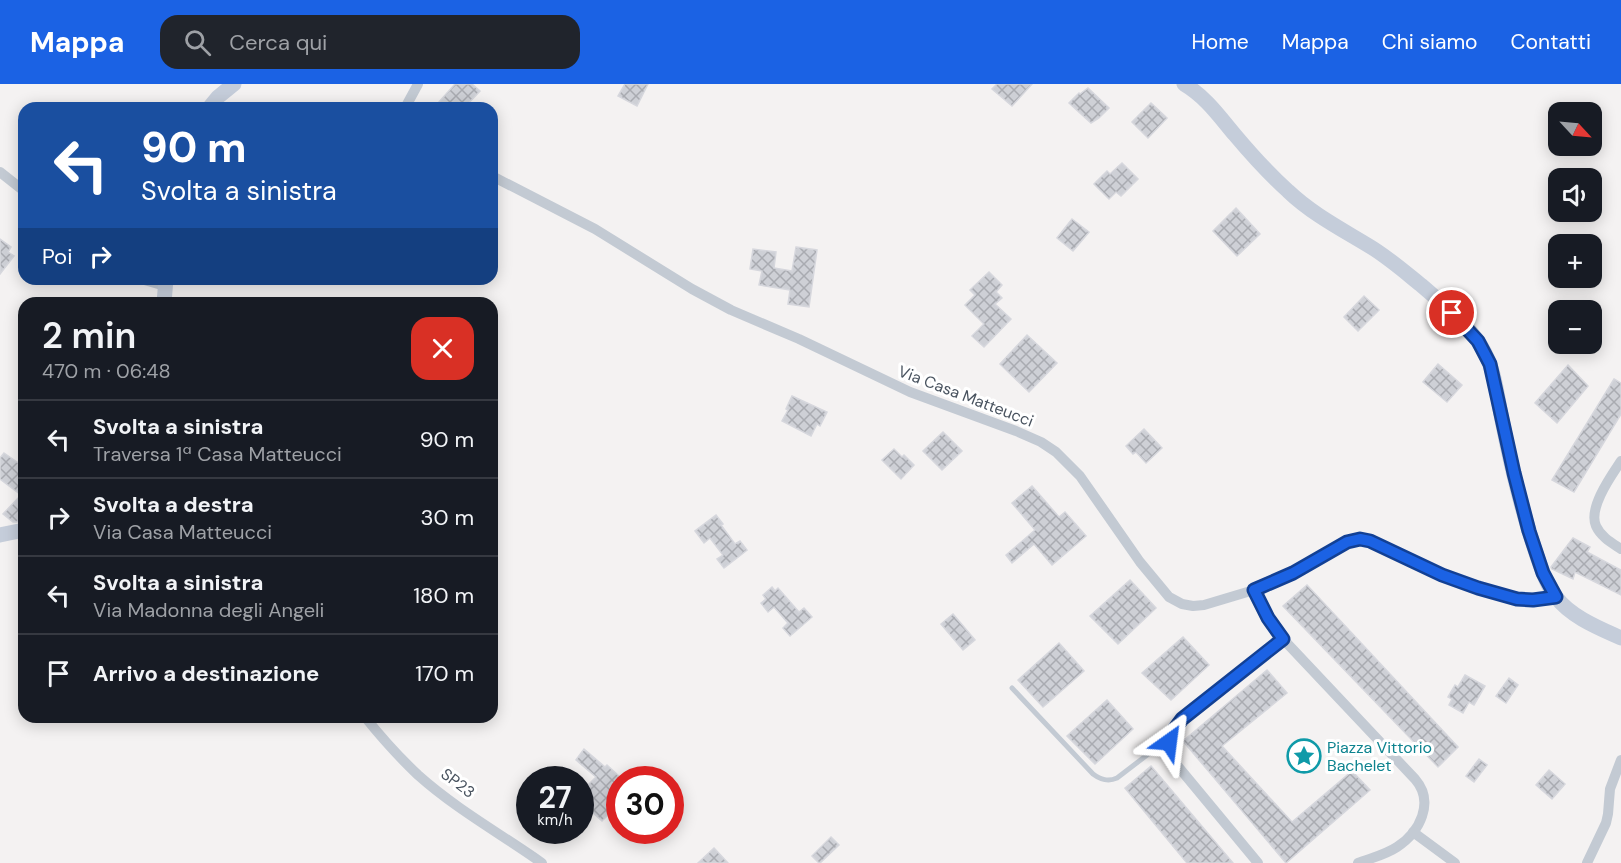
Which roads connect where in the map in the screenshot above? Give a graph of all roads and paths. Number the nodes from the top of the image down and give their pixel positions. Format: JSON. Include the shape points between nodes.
{"nodes":[{"id":1,"x":234,"y":84,"type":"edge"},
{"id":2,"x":418,"y":84,"type":"edge"},
{"id":3,"x":1184,"y":84,"type":"edge"},
{"id":4,"x":214,"y":102,"type":"edge"},
{"id":5,"x":408,"y":102,"type":"edge"},
{"id":6,"x":0,"y":172,"type":"edge"},
{"id":7,"x":498,"y":179,"type":"edge"},
{"id":8,"x":18,"y":186,"type":"edge"},
{"id":9,"x":1621,"y":461,"type":"edge"},
{"id":10,"x":18,"y":531,"type":"edge"},
{"id":11,"x":0,"y":535,"type":"edge"},
{"id":12,"x":1621,"y":549,"type":"edge"},
{"id":13,"x":1254,"y":590,"type":"junction"},
{"id":14,"x":1556,"y":597,"type":"junction"},
{"id":15,"x":1621,"y":638,"type":"edge"},
{"id":16,"x":1283,"y":639,"type":"junction"},
{"id":17,"x":1012,"y":688,"type":"dead end"},
{"id":18,"x":369,"y":723,"type":"edge"},
{"id":19,"x":1169,"y":738,"type":"junction"},
{"id":20,"x":1621,"y":760,"type":"edge"},
{"id":21,"x":1413,"y":832,"type":"junction"},
{"id":22,"x":542,"y":863,"type":"edge"},
{"id":23,"x":1258,"y":863,"type":"edge"},
{"id":24,"x":1358,"y":863,"type":"edge"},
{"id":25,"x":1455,"y":863,"type":"edge"},
{"id":26,"x":1587,"y":863,"type":"edge"}],
"edges":[{"from":1,"to":4,"type":"street"},
{"from":2,"to":5,"type":"street"},
{"from":3,"to":14,"type":"street","via":[[1207,102],[1290,194],[1399,267],[1478,341],[1492,370],[1529,531]]},
{"from":6,"to":8,"type":"street"},
{"from":7,"to":13,"type":"street","name":"Via Casa Matteucci","via":[[595,229],[731,310],[910,392],[1041,442],[1080,476],[1128,546],[1177,602],[1204,605]]},
{"from":9,"to":12,"type":"street","via":[[1598,501],[1594,516],[1599,531]]},
{"from":10,"to":11,"type":"street"},
{"from":13,"to":14,"type":"street","name":"Via Casa Matteucci","via":[[1360,539],[1478,588],[1517,599]]},
{"from":13,"to":16,"type":"street"},
{"from":14,"to":15,"type":"street","via":[[1575,614]]},
{"from":16,"to":19,"type":"street","via":[[1188,714]]},
{"from":16,"to":21,"type":"street","via":[[1422,787],[1425,807]]},
{"from":17,"to":19,"type":"lane","via":[[1093,774],[1108,781],[1118,778]]},
{"from":18,"to":22,"type":"street","name":"SP23","number":"SP23","via":[[435,788]]},
{"from":19,"to":23,"type":"street","via":[[1169,751],[1176,764]]},
{"from":20,"to":26,"type":"street","via":[[1611,784],[1606,823]]},
{"from":21,"to":24,"type":"street","via":[[1393,849]]},
{"from":21,"to":25,"type":"street"}]}
